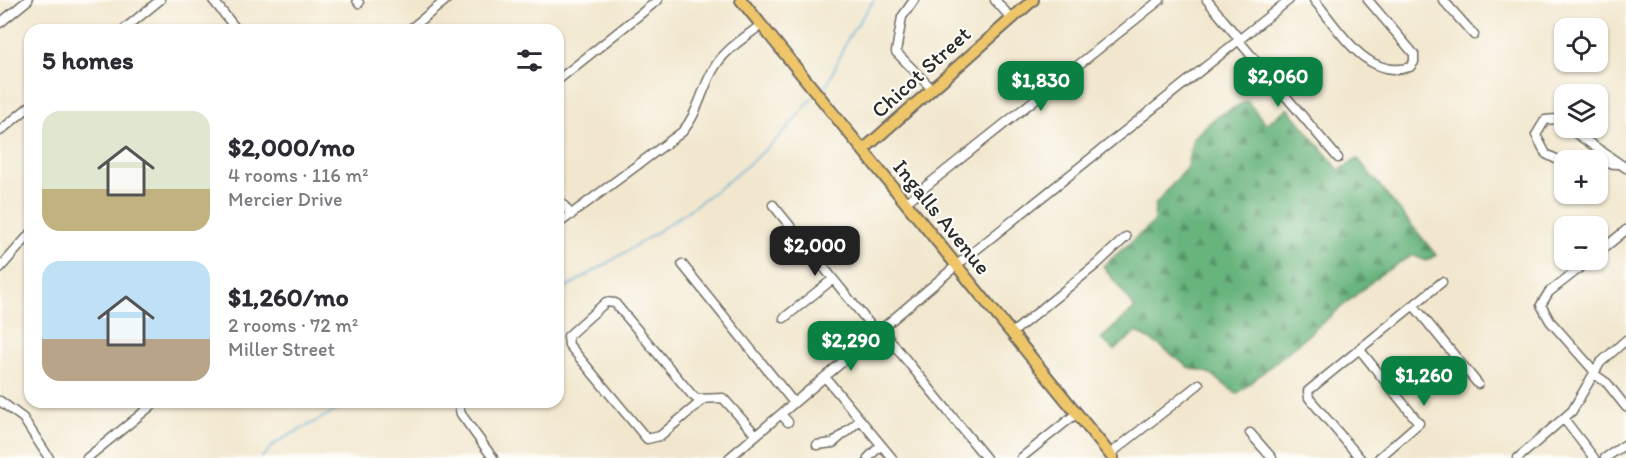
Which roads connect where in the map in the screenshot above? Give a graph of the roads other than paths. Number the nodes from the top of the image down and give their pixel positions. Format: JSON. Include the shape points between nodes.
{"nodes":[{"id":1,"x":28,"y":0,"type":"edge"},
{"id":2,"x":160,"y":0,"type":"edge"},
{"id":3,"x":213,"y":0,"type":"edge"},
{"id":4,"x":446,"y":0,"type":"edge"},
{"id":5,"x":658,"y":0,"type":"edge"},
{"id":6,"x":741,"y":0,"type":"edge"},
{"id":7,"x":914,"y":0,"type":"edge"},
{"id":8,"x":995,"y":0,"type":"edge"},
{"id":9,"x":1033,"y":0,"type":"edge"},
{"id":10,"x":1160,"y":0,"type":"edge"},
{"id":11,"x":1207,"y":0,"type":"edge"},
{"id":12,"x":1290,"y":0,"type":"edge"},
{"id":13,"x":1314,"y":0,"type":"edge"},
{"id":14,"x":1368,"y":0,"type":"edge"},
{"id":15,"x":1443,"y":0,"type":"edge"},
{"id":16,"x":1011,"y":18,"type":"junction"},
{"id":17,"x":0,"y":23,"type":"edge"},
{"id":18,"x":130,"y":24,"type":"edge"},
{"id":19,"x":232,"y":24,"type":"edge"},
{"id":20,"x":416,"y":24,"type":"edge"},
{"id":21,"x":760,"y":25,"type":"junction"},
{"id":22,"x":1474,"y":35,"type":"dead end"},
{"id":23,"x":1239,"y":40,"type":"junction"},
{"id":24,"x":564,"y":75,"type":"edge"},
{"id":25,"x":932,"y":89,"type":"junction"},
{"id":26,"x":24,"y":111,"type":"edge"},
{"id":27,"x":1554,"y":119,"type":"edge"},
{"id":28,"x":0,"y":131,"type":"edge"},
{"id":29,"x":1583,"y":138,"type":"edge"},
{"id":30,"x":863,"y":150,"type":"junction"},
{"id":31,"x":1338,"y":158,"type":"dead end"},
{"id":32,"x":1554,"y":158,"type":"edge"},
{"id":33,"x":1608,"y":164,"type":"edge"},
{"id":34,"x":1623,"y":166,"type":"edge"},
{"id":35,"x":905,"y":203,"type":"junction"},
{"id":36,"x":773,"y":205,"type":"dead end"},
{"id":37,"x":564,"y":206,"type":"edge"},
{"id":38,"x":571,"y":215,"type":"junction"},
{"id":39,"x":564,"y":220,"type":"edge"},
{"id":40,"x":1626,"y":230,"type":"edge"},
{"id":41,"x":1126,"y":237,"type":"dead end"},
{"id":42,"x":24,"y":241,"type":"edge"},
{"id":43,"x":1608,"y":245,"type":"edge"},
{"id":44,"x":682,"y":264,"type":"dead end"},
{"id":45,"x":957,"y":265,"type":"junction"},
{"id":46,"x":0,"y":268,"type":"edge"},
{"id":47,"x":1577,"y":270,"type":"edge"},
{"id":48,"x":833,"y":279,"type":"junction"},
{"id":49,"x":1442,"y":282,"type":"dead end"},
{"id":50,"x":1414,"y":306,"type":"junction"},
{"id":51,"x":784,"y":318,"type":"dead end"},
{"id":52,"x":879,"y":331,"type":"junction"},
{"id":53,"x":1012,"y":333,"type":"junction"},
{"id":54,"x":1626,"y":340,"type":"edge"},
{"id":55,"x":1360,"y":350,"type":"junction"},
{"id":56,"x":1595,"y":373,"type":"junction"},
{"id":57,"x":825,"y":377,"type":"junction"},
{"id":58,"x":1199,"y":384,"type":"dead end"},
{"id":59,"x":1478,"y":384,"type":"dead end"},
{"id":60,"x":0,"y":401,"type":"edge"},
{"id":61,"x":699,"y":401,"type":"junction"},
{"id":62,"x":794,"y":403,"type":"junction"},
{"id":63,"x":1626,"y":407,"type":"edge"},
{"id":64,"x":149,"y":408,"type":"edge"},
{"id":65,"x":459,"y":408,"type":"edge"},
{"id":66,"x":1077,"y":413,"type":"junction"},
{"id":67,"x":781,"y":414,"type":"junction"},
{"id":68,"x":1564,"y":419,"type":"junction"},
{"id":69,"x":860,"y":420,"type":"junction"},
{"id":70,"x":788,"y":422,"type":"dead end"},
{"id":71,"x":1250,"y":433,"type":"dead end"},
{"id":72,"x":756,"y":435,"type":"junction"},
{"id":73,"x":1626,"y":444,"type":"edge"},
{"id":74,"x":818,"y":445,"type":"dead end"},
{"id":75,"x":881,"y":445,"type":"junction"},
{"id":76,"x":1112,"y":456,"type":"edge"},
{"id":77,"x":49,"y":458,"type":"edge"},
{"id":78,"x":87,"y":458,"type":"edge"},
{"id":79,"x":493,"y":458,"type":"edge"},
{"id":80,"x":729,"y":458,"type":"edge"},
{"id":81,"x":868,"y":458,"type":"edge"},
{"id":82,"x":892,"y":458,"type":"edge"},
{"id":83,"x":986,"y":458,"type":"edge"},
{"id":84,"x":1022,"y":458,"type":"edge"},
{"id":85,"x":1272,"y":458,"type":"edge"},
{"id":86,"x":1360,"y":458,"type":"edge"},
{"id":87,"x":1379,"y":458,"type":"edge"},
{"id":88,"x":1518,"y":458,"type":"edge"},
{"id":89,"x":1594,"y":458,"type":"edge"},
{"id":90,"x":1605,"y":458,"type":"edge"}],
"edges":[{"from":1,"to":17,"type":"street"},
{"from":2,"to":18,"type":"street"},
{"from":3,"to":19,"type":"street"},
{"from":4,"to":20,"type":"street"},
{"from":5,"to":24,"type":"street"},
{"from":6,"to":21,"type":"main road","name":"Ingalls Avenue"},
{"from":7,"to":25,"type":"street","via":[[902,17],[896,52]]},
{"from":8,"to":16,"type":"street"},
{"from":9,"to":16,"type":"main road","name":"Chicot Street"},
{"from":10,"to":35,"type":"street"},
{"from":11,"to":23,"type":"street"},
{"from":12,"to":23,"type":"street"},
{"from":13,"to":14,"type":"street","via":[[1368,61],[1384,68],[1410,67],[1414,54]]},
{"from":15,"to":22,"type":"street"},
{"from":16,"to":25,"type":"main road","name":"Chicot Street"},
{"from":21,"to":30,"type":"main road","name":"Ingalls Avenue"},
{"from":21,"to":38,"type":"street","via":[[718,61],[693,118],[681,132]]},
{"from":23,"to":31,"type":"street"},
{"from":23,"to":45,"type":"street"},
{"from":25,"to":30,"type":"main road","name":"Chicot Street"},
{"from":26,"to":28,"type":"street"},
{"from":27,"to":32,"type":"street","via":[[1545,120],[1536,135],[1546,154]]},
{"from":29,"to":34,"type":"street"},
{"from":30,"to":35,"type":"main road","name":"Ingalls Avenue"},
{"from":33,"to":34,"type":"street"},
{"from":35,"to":45,"type":"main road","name":"Ingalls Avenue"},
{"from":36,"to":48,"type":"street"},
{"from":37,"to":38,"type":"street"},
{"from":38,"to":39,"type":"street"},
{"from":40,"to":43,"type":"street"},
{"from":41,"to":53,"type":"street"},
{"from":42,"to":46,"type":"street"},
{"from":44,"to":62,"type":"street"},
{"from":45,"to":52,"type":"street"},
{"from":45,"to":53,"type":"main road","name":"Ingalls Avenue"},
{"from":47,"to":56,"type":"street","via":[[1543,298],[1542,310]]},
{"from":48,"to":51,"type":"street"},
{"from":48,"to":52,"type":"street"},
{"from":49,"to":50,"type":"street"},
{"from":50,"to":55,"type":"street"},
{"from":50,"to":59,"type":"street"},
{"from":52,"to":57,"type":"street"},
{"from":52,"to":83,"type":"street"},
{"from":53,"to":66,"type":"main road","name":"Ingalls Avenue"},
{"from":54,"to":56,"type":"street"},
{"from":55,"to":86,"type":"street","via":[[1307,394]]},
{"from":55,"to":87,"type":"street","via":[[1419,423]]},
{"from":56,"to":63,"type":"street"},
{"from":56,"to":68,"type":"street"},
{"from":57,"to":62,"type":"street"},
{"from":57,"to":69,"type":"street"},
{"from":58,"to":76,"type":"street"},
{"from":60,"to":77,"type":"street","via":[[23,418]]},
{"from":61,"to":61,"type":"street","via":[[615,303],[606,302],[568,336],[569,345],[647,439],[660,436]]},
{"from":61,"to":72,"type":"street","via":[[723,398]]},
{"from":62,"to":67,"type":"street"},
{"from":64,"to":78,"type":"street"},
{"from":65,"to":79,"type":"street"},
{"from":66,"to":76,"type":"main road","name":"Ingalls Avenue"},
{"from":66,"to":84,"type":"street"},
{"from":67,"to":70,"type":"street"},
{"from":67,"to":72,"type":"street"},
{"from":68,"to":88,"type":"street"},
{"from":68,"to":89,"type":"street"},
{"from":69,"to":74,"type":"street","via":[[833,442]]},
{"from":69,"to":75,"type":"street"},
{"from":71,"to":85,"type":"street"},
{"from":72,"to":80,"type":"street"},
{"from":73,"to":90,"type":"street"},
{"from":75,"to":81,"type":"street"},
{"from":75,"to":82,"type":"street"}]}
